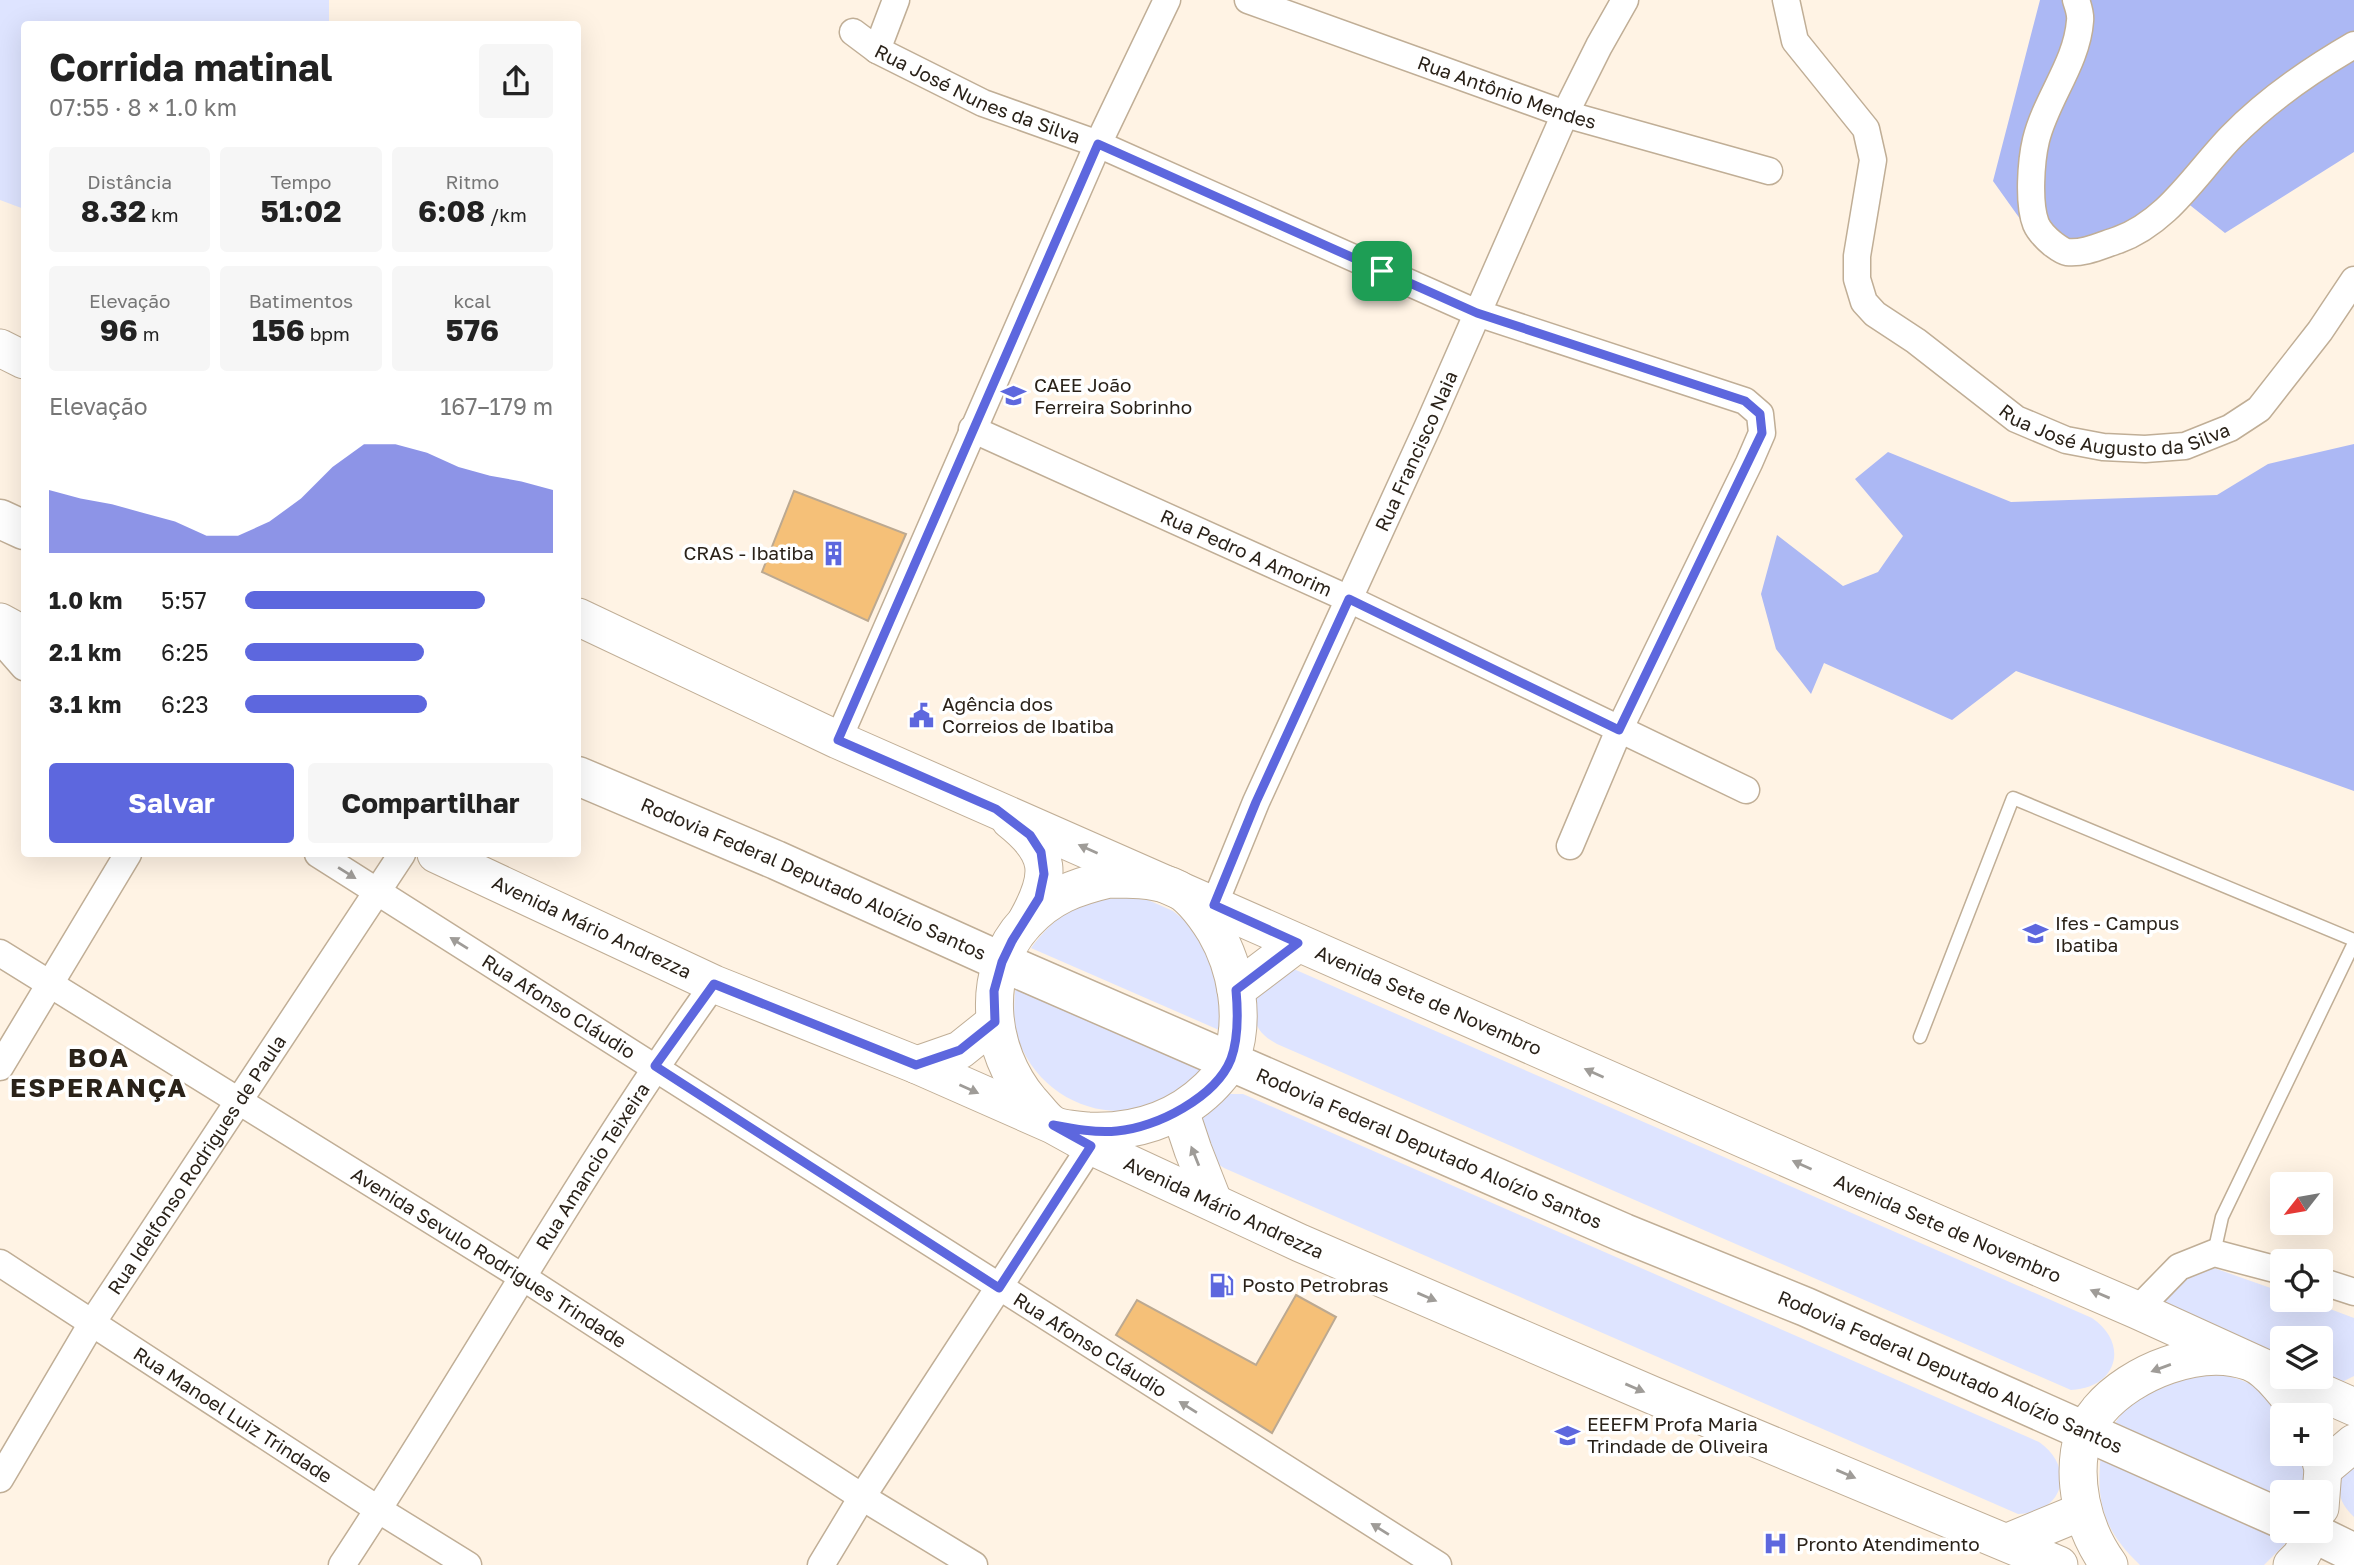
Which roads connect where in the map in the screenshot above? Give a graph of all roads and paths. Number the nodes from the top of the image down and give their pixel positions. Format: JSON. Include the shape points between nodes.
{"nodes":[{"id":1,"x":896,"y":0,"type":"edge"},
{"id":2,"x":1167,"y":0,"type":"edge"},
{"id":3,"x":1248,"y":0,"type":"edge"},
{"id":4,"x":1625,"y":0,"type":"edge"},
{"id":5,"x":1786,"y":0,"type":"edge"},
{"id":6,"x":2076,"y":0,"type":"edge"},
{"id":7,"x":853,"y":32,"type":"dead end"},
{"id":8,"x":2354,"y":46,"type":"edge"},
{"id":9,"x":877,"y":50,"type":"junction"},
{"id":10,"x":1565,"y":114,"type":"junction"},
{"id":11,"x":1098,"y":144,"type":"junction"},
{"id":12,"x":1769,"y":171,"type":"dead end"},
{"id":13,"x":2354,"y":280,"type":"edge"},
{"id":14,"x":1477,"y":313,"type":"junction"},
{"id":15,"x":0,"y":348,"type":"edge"},
{"id":16,"x":21,"y":358,"type":"edge"},
{"id":17,"x":972,"y":429,"type":"junction"},
{"id":18,"x":0,"y":519,"type":"edge"},
{"id":19,"x":21,"y":529,"type":"edge"},
{"id":20,"x":1349,"y":599,"type":"junction"},
{"id":21,"x":581,"y":618,"type":"edge"},
{"id":22,"x":0,"y":622,"type":"edge"},
{"id":23,"x":21,"y":633,"type":"edge"},
{"id":24,"x":0,"y":640,"type":"edge"},
{"id":25,"x":21,"y":664,"type":"edge"},
{"id":26,"x":1619,"y":730,"type":"junction"},
{"id":27,"x":838,"y":740,"type":"junction"},
{"id":28,"x":581,"y":777,"type":"edge"},
{"id":29,"x":1745,"y":790,"type":"dead end"},
{"id":30,"x":996,"y":809,"type":"junction"},
{"id":31,"x":1570,"y":846,"type":"dead end"},
{"id":32,"x":126,"y":857,"type":"edge"},
{"id":33,"x":323,"y":857,"type":"edge"},
{"id":34,"x":400,"y":857,"type":"edge"},
{"id":35,"x":442,"y":857,"type":"edge"},
{"id":36,"x":1173,"y":887,"type":"junction"},
{"id":37,"x":377,"y":891,"type":"junction"},
{"id":38,"x":1214,"y":905,"type":"junction"},
{"id":39,"x":1025,"y":923,"type":"junction"},
{"id":40,"x":2354,"y":942,"type":"edge"},
{"id":41,"x":1298,"y":943,"type":"junction"},
{"id":42,"x":0,"y":953,"type":"edge"},
{"id":43,"x":1002,"y":962,"type":"junction"},
{"id":44,"x":714,"y":984,"type":"junction"},
{"id":45,"x":50,"y":986,"type":"junction"},
{"id":46,"x":1236,"y":990,"type":"junction"},
{"id":47,"x":995,"y":1022,"type":"junction"},
{"id":48,"x":1920,"y":1037,"type":"dead end"},
{"id":49,"x":1231,"y":1061,"type":"junction"},
{"id":50,"x":916,"y":1065,"type":"junction"},
{"id":51,"x":655,"y":1066,"type":"junction"},
{"id":52,"x":0,"y":1067,"type":"edge"},
{"id":53,"x":238,"y":1100,"type":"junction"},
{"id":54,"x":1180,"y":1111,"type":"junction"},
{"id":55,"x":1053,"y":1125,"type":"junction"},
{"id":56,"x":1091,"y":1146,"type":"junction"},
{"id":57,"x":1213,"y":1201,"type":"junction"},
{"id":58,"x":2214,"y":1253,"type":"junction"},
{"id":59,"x":0,"y":1263,"type":"edge"},
{"id":60,"x":2270,"y":1268,"type":"edge"},
{"id":61,"x":524,"y":1278,"type":"junction"},
{"id":62,"x":2333,"y":1285,"type":"edge"},
{"id":63,"x":999,"y":1288,"type":"junction"},
{"id":64,"x":2354,"y":1292,"type":"edge"},
{"id":65,"x":2137,"y":1310,"type":"junction"},
{"id":66,"x":92,"y":1323,"type":"junction"},
{"id":67,"x":2270,"y":1371,"type":"edge"},
{"id":68,"x":2270,"y":1371,"type":"edge"},
{"id":69,"x":2309,"y":1389,"type":"edge"},
{"id":70,"x":2353,"y":1410,"type":"edge"},
{"id":71,"x":2085,"y":1429,"type":"junction"},
{"id":72,"x":2354,"y":1443,"type":"edge"},
{"id":73,"x":2333,"y":1455,"type":"edge"},
{"id":74,"x":0,"y":1479,"type":"edge"},
{"id":75,"x":862,"y":1497,"type":"junction"},
{"id":76,"x":2270,"y":1509,"type":"edge"},
{"id":77,"x":379,"y":1510,"type":"junction"},
{"id":78,"x":2083,"y":1511,"type":"junction"},
{"id":79,"x":2333,"y":1540,"type":"edge"},
{"id":80,"x":2008,"y":1542,"type":"junction"},
{"id":81,"x":2304,"y":1543,"type":"edge"},
{"id":82,"x":2354,"y":1553,"type":"edge"},
{"id":83,"x":2047,"y":1563,"type":"edge"},
{"id":84,"x":342,"y":1565,"type":"edge"},
{"id":85,"x":468,"y":1565,"type":"edge"},
{"id":86,"x":821,"y":1565,"type":"edge"},
{"id":87,"x":974,"y":1565,"type":"edge"},
{"id":88,"x":1438,"y":1565,"type":"edge"},
{"id":89,"x":2109,"y":1565,"type":"edge"},
{"id":90,"x":2292,"y":1565,"type":"edge"}],
"edges":[{"from":1,"to":9,"type":"street"},
{"from":2,"to":11,"type":"street"},
{"from":3,"to":10,"type":"street","name":"Rua Antônio Mendes"},
{"from":4,"to":10,"type":"street","name":"Rua Francisco Naia"},
{"from":5,"to":13,"type":"street","name":"Rua José Augusto da Silva","via":[[1795,41],[1866,129],[1873,160],[1857,256],[1864,302],[2016,419],[2066,440],[2145,449],[2185,446],[2230,428],[2259,409]]},
{"from":6,"to":8,"type":"street","via":[[2081,18],[2076,39],[2035,142],[2032,181],[2037,226],[2065,252],[2089,250],[2150,223],[2277,94]]},
{"from":7,"to":9,"type":"street","name":"Rua José Nunes da Silva"},
{"from":9,"to":11,"type":"street","name":"Rua José Nunes da Silva","via":[[983,103]]},
{"from":10,"to":12,"type":"street","name":"Rua Antônio Mendes"},
{"from":10,"to":14,"type":"street","name":"Rua Francisco Naia"},
{"from":11,"to":14,"type":"street","name":"Rua José Nunes da Silva"},
{"from":11,"to":17,"type":"street"},
{"from":14,"to":20,"type":"street","name":"Rua Francisco Naia"},
{"from":14,"to":26,"type":"street","name":"Rua José Nunes da Silva","via":[[1745,401],[1760,414],[1762,433]]},
{"from":15,"to":16,"type":"street"},
{"from":17,"to":20,"type":"street","name":"Rua Pedro A Amorim"},
{"from":17,"to":27,"type":"street"},
{"from":18,"to":19,"type":"highway"},
{"from":20,"to":26,"type":"street","name":"Rua Pedro A Amorim"},
{"from":20,"to":38,"type":"street","name":"Rua Francisco Naia"},
{"from":21,"to":27,"type":"street","name":"Avenida Sete de Novembro"},
{"from":22,"to":23,"type":"street"},
{"from":24,"to":25,"type":"street"},
{"from":26,"to":29,"type":"street","name":"Rua Pedro A Amorim"},
{"from":26,"to":31,"type":"street","name":"Rua José Nunes da Silva"},
{"from":27,"to":30,"type":"street","name":"Avenida Sete de Novembro"},
{"from":28,"to":43,"type":"highway","name":"Rodovia Federal Deputado Aloízio Santos"},
{"from":36,"to":30,"type":"street","name":"Avenida Sete de Novembro","one_way":true},
{"from":30,"to":39,"type":"street","via":[[1030,835],[1041,852],[1044,874],[1039,898]]},
{"from":32,"to":45,"type":"street"},
{"from":33,"to":37,"type":"street","name":"Rua Afonso Cláudio","one_way":true},
{"from":34,"to":37,"type":"street","name":"Rua Idelfonso Rodrigues de Paula"},
{"from":35,"to":44,"type":"street","name":"Avenida Mário Andrezza"},
{"from":36,"to":38,"type":"street","name":"Avenida Sete de Novembro"},
{"from":36,"to":39,"type":"street","via":[[1109,879],[1077,886],[1049,901]]},
{"from":36,"to":46,"type":"street","via":[[1208,920],[1221,942]]},
{"from":51,"to":37,"type":"street","name":"Rua Afonso Cláudio","one_way":true},
{"from":37,"to":53,"type":"street","name":"Rua Idelfonso Rodrigues de Paula"},
{"from":38,"to":41,"type":"street","name":"Avenida Sete de Novembro"},
{"from":39,"to":43,"type":"street"},
{"from":40,"to":48,"type":"lane","via":[[2013,798]]},
{"from":40,"to":58,"type":"lane","via":[[2222,1217]]},
{"from":41,"to":46,"type":"street"},
{"from":65,"to":41,"type":"street","name":"Avenida Sete de Novembro","one_way":true},
{"from":42,"to":45,"type":"street","name":"Avenida Sevulo Rodrigues Trindade"},
{"from":43,"to":47,"type":"street","via":[[994,991]]},
{"from":43,"to":49,"type":"highway","name":"Rodovia Federal Deputado Aloízio Santos"},
{"from":44,"to":50,"type":"street","name":"Avenida Mário Andrezza"},
{"from":44,"to":51,"type":"street","name":"Rua Amancio Teixeira"},
{"from":45,"to":52,"type":"street"},
{"from":45,"to":53,"type":"street","name":"Avenida Sevulo Rodrigues Trindade"},
{"from":46,"to":49,"type":"street"},
{"from":47,"to":50,"type":"street","via":[[960,1050]]},
{"from":47,"to":55,"type":"street","via":[[1014,1079]]},
{"from":49,"to":54,"type":"street"},
{"from":49,"to":71,"type":"highway","name":"Rodovia Federal Deputado Aloízio Santos"},
{"from":50,"to":55,"type":"street","name":"Avenida Mário Andrezza","one_way":true},
{"from":51,"to":61,"type":"street","name":"Rua Amancio Teixeira"},
{"from":51,"to":63,"type":"street","name":"Rua Afonso Cláudio"},
{"from":53,"to":61,"type":"street","name":"Avenida Sevulo Rodrigues Trindade"},
{"from":53,"to":66,"type":"street","name":"Rua Idelfonso Rodrigues de Paula"},
{"from":54,"to":55,"type":"street","via":[[1118,1131]]},
{"from":57,"to":54,"type":"street","one_way":true},
{"from":55,"to":56,"type":"street","name":"Avenida Mário Andrezza"},
{"from":56,"to":57,"type":"street","name":"Avenida Mário Andrezza"},
{"from":56,"to":63,"type":"street"},
{"from":57,"to":80,"type":"street","name":"Avenida Mário Andrezza","one_way":true,"via":[[1639,1389]]},
{"from":58,"to":60,"type":"street"},
{"from":58,"to":65,"type":"street","via":[[2179,1267]]},
{"from":59,"to":66,"type":"street","name":"Rua Manoel Luiz Trindade"},
{"from":61,"to":75,"type":"street","name":"Avenida Sevulo Rodrigues Trindade"},
{"from":61,"to":77,"type":"street","name":"Rua Amancio Teixeira"},
{"from":62,"to":64,"type":"street"},
{"from":63,"to":75,"type":"street"},
{"from":88,"to":63,"type":"street","name":"Rua Afonso Cláudio","one_way":true},
{"from":65,"to":67,"type":"street","name":"Avenida Sete de Novembro"},
{"from":66,"to":74,"type":"street","name":"Rua Idelfonso Rodrigues de Paula"},
{"from":66,"to":77,"type":"street","name":"Rua Manoel Luiz Trindade"},
{"from":68,"to":71,"type":"street","one_way":true,"via":[[2231,1359],[2190,1359],[2150,1371],[2115,1394]]},
{"from":69,"to":70,"type":"street","name":"Avenida Sete de Novembro"},
{"from":71,"to":76,"type":"highway","name":"Rodovia Federal Deputado Aloízio Santos"},
{"from":71,"to":78,"type":"street","via":[[2079,1466]]},
{"from":72,"to":73,"type":"street"},
{"from":75,"to":86,"type":"street"},
{"from":75,"to":87,"type":"street","name":"Avenida Sevulo Rodrigues Trindade"},
{"from":77,"to":84,"type":"street","name":"Rua Amancio Teixeira"},
{"from":77,"to":85,"type":"street","name":"Rua Manoel Luiz Trindade"},
{"from":78,"to":80,"type":"street"},
{"from":78,"to":89,"type":"street"},
{"from":79,"to":82,"type":"highway","name":"Rodovia Federal Deputado Aloízio Santos"},
{"from":80,"to":83,"type":"street","name":"Avenida Mário Andrezza"},
{"from":81,"to":90,"type":"street","via":[[2301,1556]]}]}
